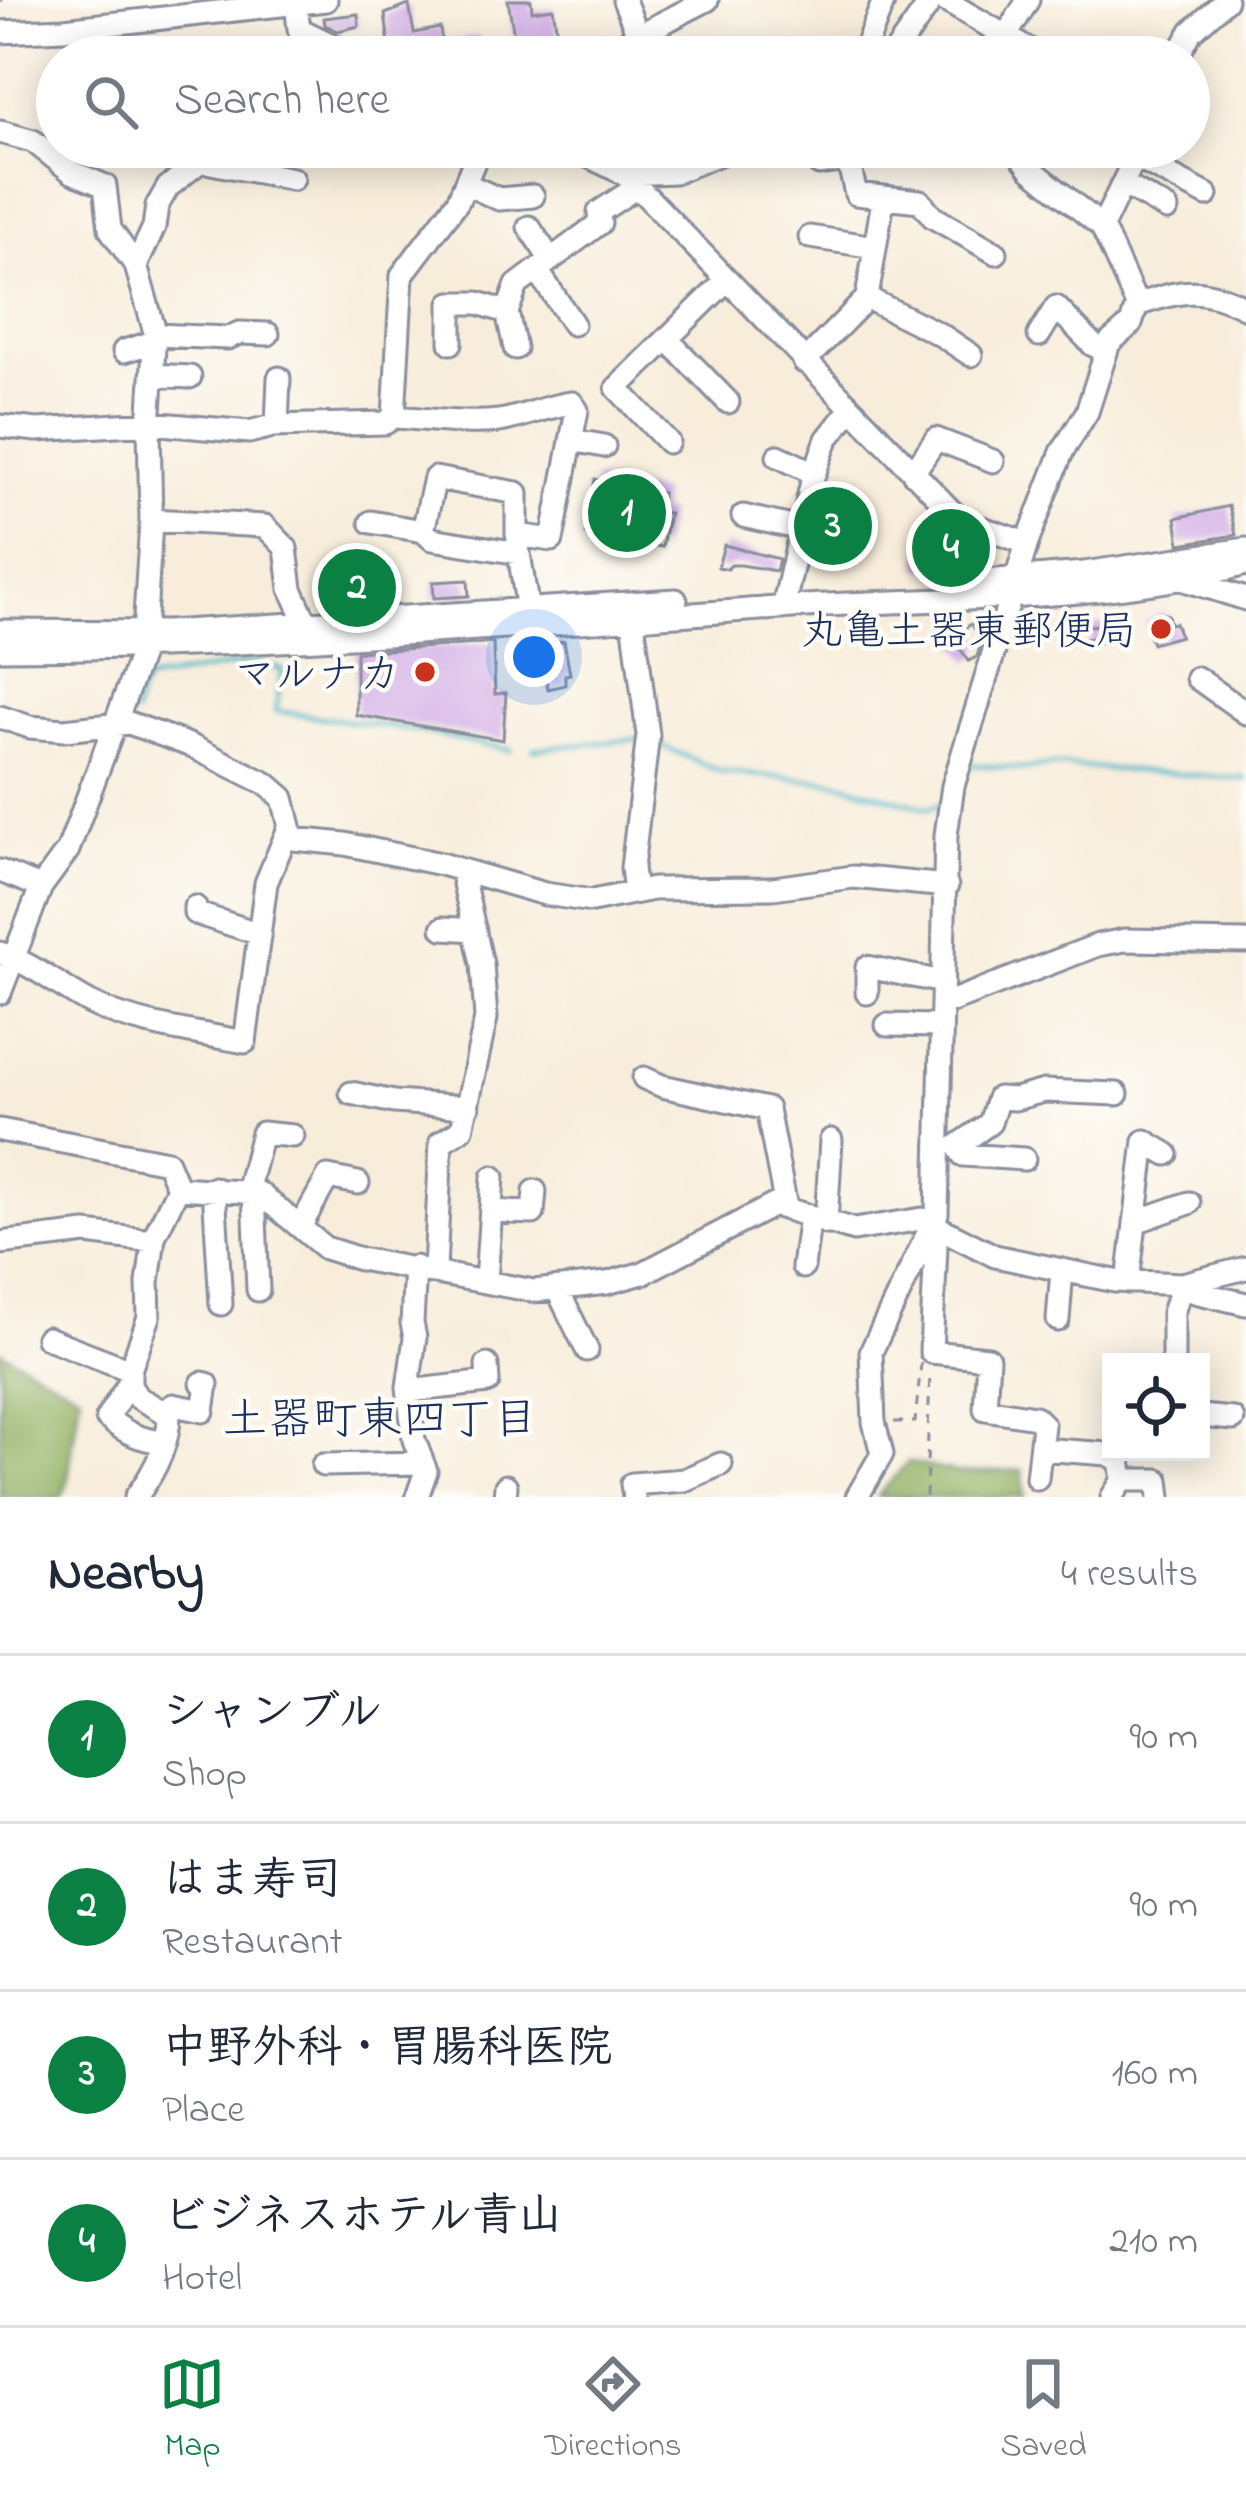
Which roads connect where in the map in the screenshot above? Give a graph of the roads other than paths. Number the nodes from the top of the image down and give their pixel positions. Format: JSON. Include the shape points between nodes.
{"nodes":[{"id":1,"x":326,"y":0,"type":"edge"},
{"id":2,"x":624,"y":0,"type":"edge"},
{"id":3,"x":707,"y":0,"type":"edge"},
{"id":4,"x":886,"y":0,"type":"edge"},
{"id":5,"x":932,"y":0,"type":"edge"},
{"id":6,"x":944,"y":0,"type":"edge"},
{"id":7,"x":1028,"y":0,"type":"edge"},
{"id":8,"x":1226,"y":0,"type":"edge"},
{"id":9,"x":296,"y":4,"type":"junction"},
{"id":10,"x":0,"y":32,"type":"edge"},
{"id":11,"x":638,"y":35,"type":"joint"},
{"id":12,"x":300,"y":36,"type":"edge"},
{"id":13,"x":882,"y":36,"type":"edge"},
{"id":14,"x":898,"y":36,"type":"edge"},
{"id":15,"x":1006,"y":36,"type":"joint"},
{"id":16,"x":1188,"y":36,"type":"edge"},
{"id":17,"x":0,"y":132,"type":"edge"},
{"id":18,"x":36,"y":143,"type":"edge"},
{"id":19,"x":67,"y":168,"type":"edge"},
{"id":20,"x":192,"y":168,"type":"edge"},
{"id":21,"x":256,"y":168,"type":"edge"},
{"id":22,"x":472,"y":168,"type":"edge"},
{"id":23,"x":608,"y":168,"type":"edge"},
{"id":24,"x":685,"y":168,"type":"edge"},
{"id":25,"x":855,"y":168,"type":"edge"},
{"id":26,"x":1030,"y":168,"type":"edge"},
{"id":27,"x":1130,"y":168,"type":"edge"},
{"id":28,"x":1164,"y":168,"type":"edge"},
{"id":29,"x":293,"y":179,"type":"dead end"},
{"id":30,"x":631,"y":180,"type":"junction"},
{"id":31,"x":466,"y":184,"type":"junction"},
{"id":32,"x":1123,"y":184,"type":"junction"},
{"id":33,"x":1207,"y":195,"type":"dead end"},
{"id":34,"x":533,"y":196,"type":"dead end"},
{"id":35,"x":882,"y":206,"type":"dead end"},
{"id":36,"x":1167,"y":209,"type":"dead end"},
{"id":37,"x":530,"y":227,"type":"dead end"},
{"id":38,"x":1102,"y":227,"type":"junction"},
{"id":39,"x":810,"y":237,"type":"dead end"},
{"id":40,"x":875,"y":247,"type":"junction"},
{"id":41,"x":996,"y":253,"type":"dead end"},
{"id":42,"x":544,"y":265,"type":"junction"},
{"id":43,"x":136,"y":266,"type":"junction"},
{"id":44,"x":726,"y":281,"type":"junction"},
{"id":45,"x":867,"y":298,"type":"junction"},
{"id":46,"x":1137,"y":305,"type":"junction"},
{"id":47,"x":1246,"y":308,"type":"edge"},
{"id":48,"x":507,"y":312,"type":"junction"},
{"id":49,"x":573,"y":324,"type":"dead end"},
{"id":50,"x":268,"y":334,"type":"dead end"},
{"id":51,"x":1039,"y":335,"type":"dead end"},
{"id":52,"x":154,"y":339,"type":"junction"},
{"id":53,"x":667,"y":339,"type":"junction"},
{"id":54,"x":451,"y":344,"type":"dead end"},
{"id":55,"x":514,"y":348,"type":"dead end"},
{"id":56,"x":124,"y":351,"type":"dead end"},
{"id":57,"x":1106,"y":351,"type":"junction"},
{"id":58,"x":971,"y":355,"type":"dead end"},
{"id":59,"x":804,"y":362,"type":"junction"},
{"id":60,"x":152,"y":375,"type":"junction"},
{"id":61,"x":190,"y":376,"type":"dead end"},
{"id":62,"x":279,"y":377,"type":"dead end"},
{"id":63,"x":728,"y":402,"type":"dead end"},
{"id":64,"x":850,"y":410,"type":"junction"},
{"id":65,"x":394,"y":417,"type":"junction"},
{"id":66,"x":150,"y":423,"type":"junction"},
{"id":67,"x":277,"y":425,"type":"junction"},
{"id":68,"x":0,"y":426,"type":"edge"},
{"id":69,"x":572,"y":440,"type":"junction"},
{"id":70,"x":668,"y":442,"type":"dead end"},
{"id":71,"x":604,"y":446,"type":"dead end"},
{"id":72,"x":778,"y":456,"type":"dead end"},
{"id":73,"x":993,"y":461,"type":"dead end"},
{"id":74,"x":814,"y":473,"type":"junction"},
{"id":75,"x":913,"y":473,"type":"junction"},
{"id":76,"x":743,"y":516,"type":"dead end"},
{"id":77,"x":151,"y":520,"type":"junction"},
{"id":78,"x":371,"y":522,"type":"dead end"},
{"id":79,"x":801,"y":530,"type":"junction"},
{"id":80,"x":423,"y":531,"type":"junction"},
{"id":81,"x":1027,"y":543,"type":"junction"},
{"id":82,"x":518,"y":544,"type":"junction"},
{"id":83,"x":1246,"y":549,"type":"edge"},
{"id":84,"x":1246,"y":564,"type":"edge"},
{"id":85,"x":1176,"y":570,"type":"junction"},
{"id":86,"x":1015,"y":587,"type":"junction"},
{"id":87,"x":1246,"y":598,"type":"edge"},
{"id":88,"x":785,"y":601,"type":"junction"},
{"id":89,"x":632,"y":610,"type":"junction"},
{"id":90,"x":529,"y":618,"type":"junction"},
{"id":91,"x":307,"y":624,"type":"junction"},
{"id":92,"x":0,"y":632,"type":"edge"},
{"id":93,"x":144,"y":640,"type":"junction"},
{"id":94,"x":0,"y":649,"type":"edge"},
{"id":95,"x":1211,"y":688,"type":"dead end"},
{"id":96,"x":1246,"y":713,"type":"edge"},
{"id":97,"x":0,"y":716,"type":"edge"},
{"id":98,"x":111,"y":728,"type":"junction"},
{"id":99,"x":289,"y":828,"type":"junction"},
{"id":100,"x":461,"y":870,"type":"junction"},
{"id":101,"x":0,"y":871,"type":"edge"},
{"id":102,"x":947,"y":886,"type":"junction"},
{"id":103,"x":40,"y":887,"type":"junction"},
{"id":104,"x":634,"y":892,"type":"junction"},
{"id":105,"x":195,"y":908,"type":"dead end"},
{"id":106,"x":443,"y":928,"type":"dead end"},
{"id":107,"x":475,"y":930,"type":"junction"},
{"id":108,"x":260,"y":934,"type":"junction"},
{"id":109,"x":1246,"y":942,"type":"edge"},
{"id":110,"x":8,"y":955,"type":"edge"},
{"id":111,"x":0,"y":992,"type":"edge"},
{"id":112,"x":867,"y":993,"type":"dead end"},
{"id":113,"x":942,"y":1005,"type":"junction"},
{"id":114,"x":896,"y":1029,"type":"dead end"},
{"id":115,"x":644,"y":1078,"type":"dead end"},
{"id":116,"x":351,"y":1093,"type":"dead end"},
{"id":117,"x":1117,"y":1094,"type":"dead end"},
{"id":118,"x":468,"y":1107,"type":"junction"},
{"id":119,"x":0,"y":1130,"type":"edge"},
{"id":120,"x":293,"y":1136,"type":"dead end"},
{"id":121,"x":831,"y":1140,"type":"dead end"},
{"id":122,"x":948,"y":1145,"type":"junction"},
{"id":123,"x":1167,"y":1154,"type":"dead end"},
{"id":124,"x":1024,"y":1159,"type":"dead end"},
{"id":125,"x":493,"y":1177,"type":"dead end"},
{"id":126,"x":358,"y":1183,"type":"dead end"},
{"id":127,"x":178,"y":1188,"type":"junction"},
{"id":128,"x":214,"y":1188,"type":"junction"},
{"id":129,"x":535,"y":1190,"type":"dead end"},
{"id":130,"x":250,"y":1192,"type":"junction"},
{"id":131,"x":1189,"y":1203,"type":"dead end"},
{"id":132,"x":786,"y":1207,"type":"junction"},
{"id":133,"x":491,"y":1211,"type":"junction"},
{"id":134,"x":818,"y":1220,"type":"junction"},
{"id":135,"x":1135,"y":1222,"type":"junction"},
{"id":136,"x":931,"y":1224,"type":"junction"},
{"id":137,"x":300,"y":1227,"type":"junction"},
{"id":138,"x":153,"y":1240,"type":"junction"},
{"id":139,"x":0,"y":1243,"type":"edge"},
{"id":140,"x":802,"y":1267,"type":"dead end"},
{"id":141,"x":1246,"y":1268,"type":"edge"},
{"id":142,"x":425,"y":1269,"type":"junction"},
{"id":143,"x":1062,"y":1270,"type":"junction"},
{"id":144,"x":486,"y":1282,"type":"junction"},
{"id":145,"x":1128,"y":1282,"type":"junction"},
{"id":146,"x":1182,"y":1284,"type":"junction"},
{"id":147,"x":557,"y":1289,"type":"junction"},
{"id":148,"x":258,"y":1290,"type":"dead end"},
{"id":149,"x":220,"y":1304,"type":"dead end"},
{"id":150,"x":1246,"y":1304,"type":"edge"},
{"id":151,"x":1058,"y":1320,"type":"dead end"},
{"id":152,"x":47,"y":1338,"type":"dead end"},
{"id":153,"x":586,"y":1350,"type":"dead end"},
{"id":154,"x":1173,"y":1353,"type":"edge"},
{"id":155,"x":487,"y":1365,"type":"dead end"},
{"id":156,"x":130,"y":1375,"type":"junction"},
{"id":157,"x":202,"y":1383,"type":"dead end"},
{"id":158,"x":409,"y":1391,"type":"junction"},
{"id":159,"x":164,"y":1412,"type":"junction"},
{"id":160,"x":1210,"y":1417,"type":"edge"},
{"id":161,"x":1232,"y":1419,"type":"dead end"},
{"id":162,"x":165,"y":1442,"type":"junction"},
{"id":163,"x":1041,"y":1449,"type":"junction"},
{"id":164,"x":422,"y":1463,"type":"junction"},
{"id":165,"x":721,"y":1464,"type":"dead end"},
{"id":166,"x":323,"y":1465,"type":"dead end"},
{"id":167,"x":1037,"y":1478,"type":"dead end"},
{"id":168,"x":1118,"y":1489,"type":"edge"},
{"id":169,"x":136,"y":1497,"type":"edge"},
{"id":170,"x":417,"y":1497,"type":"edge"},
{"id":171,"x":634,"y":1497,"type":"edge"},
{"id":172,"x":856,"y":1497,"type":"edge"},
{"id":173,"x":1160,"y":1497,"type":"edge"}],
"edges":[{"from":1,"to":9,"type":"street"},
{"from":2,"to":11,"type":"street"},
{"from":3,"to":11,"type":"street"},
{"from":4,"to":13,"type":"street"},
{"from":5,"to":14,"type":"street"},
{"from":6,"to":15,"type":"street"},
{"from":7,"to":15,"type":"street"},
{"from":8,"to":16,"type":"street"},
{"from":9,"to":10,"type":"street"},
{"from":9,"to":12,"type":"street"},
{"from":17,"to":18,"type":"street"},
{"from":19,"to":43,"type":"street","via":[[105,186],[110,229]]},
{"from":20,"to":43,"type":"street","via":[[157,206]]},
{"from":21,"to":29,"type":"street"},
{"from":22,"to":31,"type":"street"},
{"from":23,"to":30,"type":"street"},
{"from":24,"to":30,"type":"street"},
{"from":25,"to":41,"type":"street","via":[[856,194],[920,201],[933,218]]},
{"from":26,"to":38,"type":"street"},
{"from":27,"to":32,"type":"street"},
{"from":28,"to":33,"type":"street"},
{"from":30,"to":42,"type":"street","via":[[599,212],[600,223]]},
{"from":30,"to":44,"type":"street"},
{"from":31,"to":34,"type":"street","via":[[499,200]]},
{"from":31,"to":65,"type":"street","via":[[403,275]]},
{"from":32,"to":36,"type":"street"},
{"from":32,"to":38,"type":"street"},
{"from":35,"to":40,"type":"street"},
{"from":37,"to":42,"type":"street"},
{"from":38,"to":46,"type":"street"},
{"from":39,"to":40,"type":"street"},
{"from":40,"to":45,"type":"street"},
{"from":42,"to":48,"type":"street","via":[[518,285]]},
{"from":42,"to":49,"type":"street"},
{"from":43,"to":52,"type":"street"},
{"from":44,"to":53,"type":"street"},
{"from":44,"to":59,"type":"street"},
{"from":45,"to":58,"type":"street"},
{"from":45,"to":59,"type":"street"},
{"from":46,"to":47,"type":"street","via":[[1177,291]]},
{"from":46,"to":57,"type":"street"},
{"from":48,"to":54,"type":"street","via":[[451,303]]},
{"from":48,"to":55,"type":"street"},
{"from":50,"to":52,"type":"street"},
{"from":51,"to":57,"type":"street","via":[[1056,308]]},
{"from":52,"to":56,"type":"street"},
{"from":52,"to":60,"type":"street"},
{"from":53,"to":63,"type":"street"},
{"from":53,"to":70,"type":"street","via":[[617,388]]},
{"from":57,"to":81,"type":"street","via":[[1088,412],[1061,452]]},
{"from":59,"to":64,"type":"street"},
{"from":60,"to":61,"type":"street"},
{"from":60,"to":66,"type":"street"},
{"from":62,"to":67,"type":"street"},
{"from":64,"to":74,"type":"street"},
{"from":64,"to":75,"type":"street"},
{"from":65,"to":67,"type":"street"},
{"from":65,"to":69,"type":"street","via":[[500,421],[572,403]]},
{"from":66,"to":67,"type":"street","via":[[249,431]]},
{"from":66,"to":68,"type":"street"},
{"from":66,"to":77,"type":"street"},
{"from":69,"to":71,"type":"street"},
{"from":69,"to":82,"type":"street","via":[[552,540]]},
{"from":72,"to":74,"type":"street"},
{"from":73,"to":75,"type":"street","via":[[936,439]]},
{"from":74,"to":79,"type":"street"},
{"from":75,"to":81,"type":"street","via":[[962,521]]},
{"from":76,"to":79,"type":"street"},
{"from":77,"to":91,"type":"street","via":[[265,526],[286,548],[291,589]]},
{"from":77,"to":93,"type":"street"},
{"from":78,"to":80,"type":"street"},
{"from":79,"to":88,"type":"street"},
{"from":80,"to":82,"type":"street"},
{"from":80,"to":82,"type":"street","via":[[435,478],[517,493]]},
{"from":81,"to":86,"type":"street"},
{"from":82,"to":90,"type":"street"},
{"from":83,"to":85,"type":"street"},
{"from":84,"to":85,"type":"street"},
{"from":85,"to":86,"type":"street"},
{"from":85,"to":87,"type":"street"},
{"from":86,"to":88,"type":"street"},
{"from":86,"to":102,"type":"street","via":[[953,786]]},
{"from":88,"to":89,"type":"street"},
{"from":89,"to":90,"type":"street"},
{"from":89,"to":104,"type":"street","via":[[648,735]]},
{"from":90,"to":91,"type":"street"},
{"from":90,"to":93,"type":"street"},
{"from":91,"to":93,"type":"street"},
{"from":92,"to":93,"type":"street"},
{"from":93,"to":94,"type":"street"},
{"from":93,"to":98,"type":"street"},
{"from":95,"to":96,"type":"street"},
{"from":97,"to":98,"type":"street","via":[[30,727]]},
{"from":98,"to":99,"type":"street","via":[[129,723],[266,784],[283,797]]},
{"from":98,"to":103,"type":"street","via":[[68,850]]},
{"from":99,"to":100,"type":"street","via":[[293,839]]},
{"from":99,"to":108,"type":"street","via":[[266,883]]},
{"from":100,"to":104,"type":"street","via":[[592,902]]},
{"from":100,"to":107,"type":"street"},
{"from":101,"to":103,"type":"street"},
{"from":102,"to":104,"type":"street","via":[[853,877]]},
{"from":102,"to":113,"type":"street"},
{"from":103,"to":110,"type":"street"},
{"from":105,"to":108,"type":"street"},
{"from":106,"to":107,"type":"street"},
{"from":107,"to":118,"type":"street","via":[[486,1018]]},
{"from":108,"to":110,"type":"street","via":[[245,1042],[94,1005]]},
{"from":109,"to":113,"type":"street","via":[[1098,945]]},
{"from":110,"to":111,"type":"street"},
{"from":112,"to":113,"type":"street","via":[[867,967]]},
{"from":113,"to":114,"type":"street"},
{"from":113,"to":122,"type":"street"},
{"from":115,"to":132,"type":"street","via":[[767,1109]]},
{"from":116,"to":118,"type":"street"},
{"from":117,"to":122,"type":"street","via":[[998,1098],[990,1123]]},
{"from":118,"to":142,"type":"street","via":[[462,1129],[441,1142]]},
{"from":119,"to":127,"type":"street","via":[[166,1162]]},
{"from":120,"to":130,"type":"street","via":[[262,1133]]},
{"from":121,"to":134,"type":"street"},
{"from":122,"to":124,"type":"street","via":[[963,1155]]},
{"from":122,"to":136,"type":"street"},
{"from":123,"to":135,"type":"street","via":[[1145,1141]]},
{"from":125,"to":133,"type":"street"},
{"from":126,"to":137,"type":"street","via":[[328,1177]]},
{"from":127,"to":128,"type":"street"},
{"from":127,"to":138,"type":"street"},
{"from":128,"to":130,"type":"street"},
{"from":128,"to":149,"type":"street"},
{"from":129,"to":133,"type":"street","via":[[533,1213]]},
{"from":130,"to":137,"type":"street"},
{"from":130,"to":148,"type":"street"},
{"from":131,"to":135,"type":"street"},
{"from":132,"to":134,"type":"street"},
{"from":132,"to":147,"type":"street","via":[[774,1205],[644,1273]]},
{"from":133,"to":144,"type":"street"},
{"from":134,"to":136,"type":"street","via":[[854,1230]]},
{"from":134,"to":140,"type":"street"},
{"from":135,"to":145,"type":"street"},
{"from":136,"to":143,"type":"street","via":[[995,1256]]},
{"from":136,"to":163,"type":"street","via":[[931,1352],[988,1358],[985,1409],[1035,1417],[1043,1425]]},
{"from":136,"to":172,"type":"street","via":[[871,1352],[882,1454]]},
{"from":137,"to":142,"type":"street","via":[[325,1248]]},
{"from":138,"to":139,"type":"street","via":[[86,1233]]},
{"from":138,"to":156,"type":"street","via":[[149,1318]]},
{"from":141,"to":146,"type":"street"},
{"from":142,"to":144,"type":"street"},
{"from":142,"to":158,"type":"street"},
{"from":143,"to":145,"type":"street"},
{"from":143,"to":151,"type":"street"},
{"from":144,"to":147,"type":"street"},
{"from":145,"to":146,"type":"street"},
{"from":146,"to":150,"type":"street"},
{"from":146,"to":154,"type":"street"},
{"from":147,"to":153,"type":"street"},
{"from":152,"to":156,"type":"street"},
{"from":155,"to":158,"type":"street","via":[[488,1382]]},
{"from":156,"to":159,"type":"street","via":[[137,1397]]},
{"from":156,"to":162,"type":"street","via":[[107,1418],[126,1433]]},
{"from":157,"to":159,"type":"street","via":[[203,1411],[173,1405]]},
{"from":158,"to":164,"type":"street"},
{"from":159,"to":162,"type":"street"},
{"from":160,"to":161,"type":"street"},
{"from":162,"to":169,"type":"street"},
{"from":163,"to":167,"type":"street"},
{"from":163,"to":168,"type":"street","via":[[1108,1454],[1120,1461]]},
{"from":164,"to":166,"type":"street"},
{"from":164,"to":170,"type":"street"},
{"from":165,"to":171,"type":"street","via":[[684,1480],[632,1484]]},
{"from":168,"to":173,"type":"street","via":[[1158,1480]]}]}
